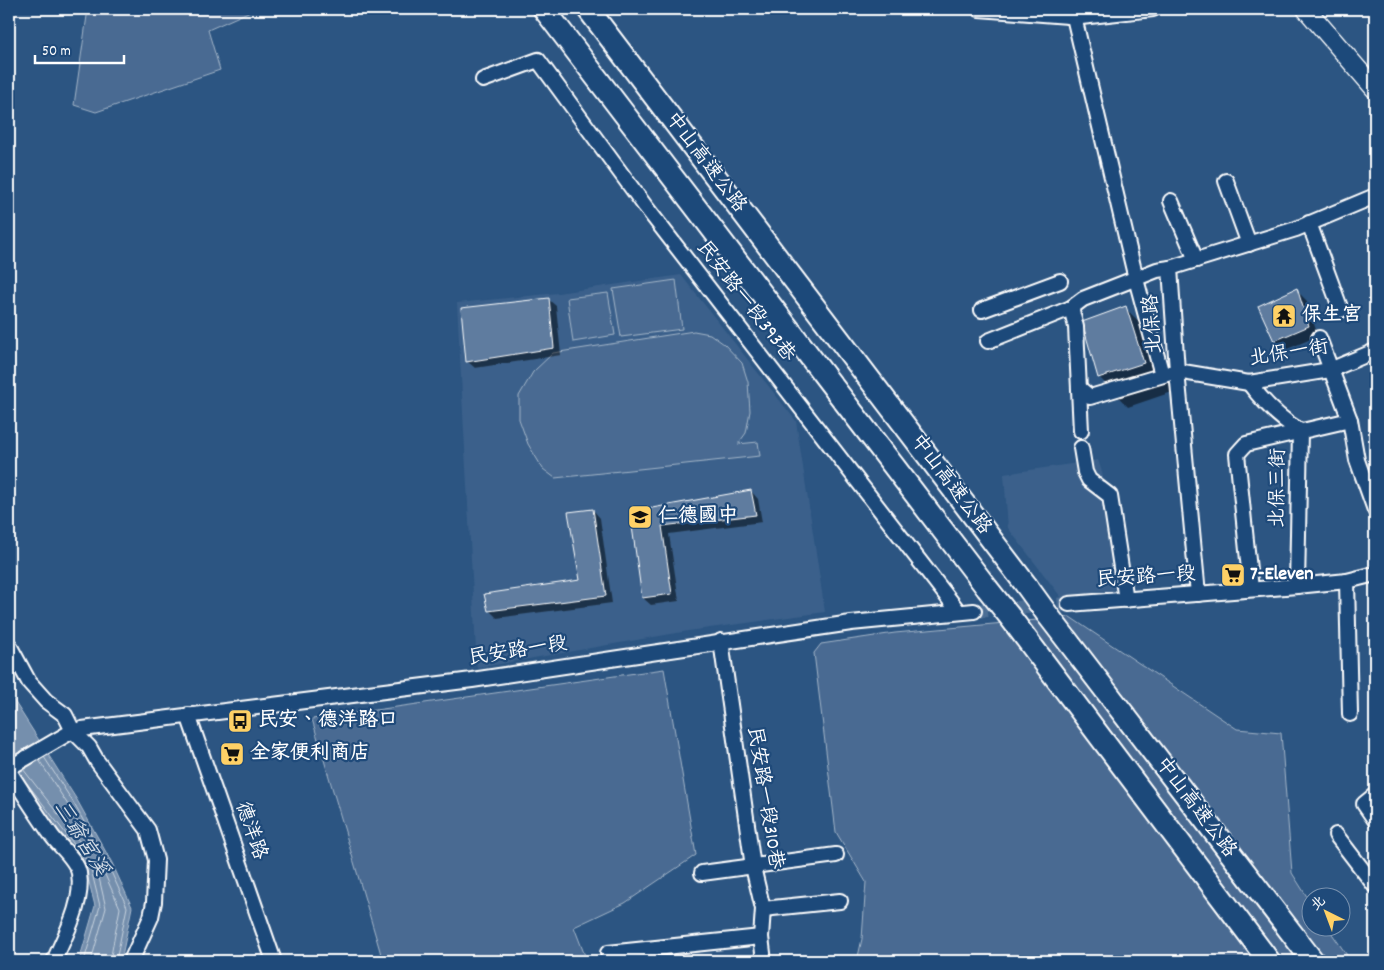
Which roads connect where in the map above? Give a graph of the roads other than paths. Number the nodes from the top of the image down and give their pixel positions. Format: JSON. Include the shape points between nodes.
{"nodes":[{"id":1,"x":544,"y":9,"type":"edge"},
{"id":2,"x":588,"y":9,"type":"edge"},
{"id":3,"x":979,"y":9,"type":"edge"},
{"id":4,"x":1153,"y":9,"type":"edge"},
{"id":5,"x":1306,"y":9,"type":"edge"},
{"id":6,"x":1074,"y":16,"type":"junction"},
{"id":7,"x":483,"y":80,"type":"dead end"},
{"id":8,"x":1375,"y":89,"type":"edge"},
{"id":9,"x":1226,"y":181,"type":"dead end"},
{"id":10,"x":1375,"y":196,"type":"edge"},
{"id":11,"x":1171,"y":201,"type":"dead end"},
{"id":12,"x":1309,"y":223,"type":"junction"},
{"id":13,"x":1249,"y":244,"type":"junction"},
{"id":14,"x":1196,"y":260,"type":"junction"},
{"id":15,"x":1170,"y":268,"type":"junction"},
{"id":16,"x":1136,"y":279,"type":"junction"},
{"id":17,"x":1060,"y":281,"type":"dead end"},
{"id":18,"x":1071,"y":308,"type":"junction"},
{"id":19,"x":982,"y":310,"type":"dead end"},
{"id":20,"x":1341,"y":310,"type":"dead end"},
{"id":21,"x":1319,"y":338,"type":"dead end"},
{"id":22,"x":988,"y":340,"type":"dead end"},
{"id":23,"x":1375,"y":352,"type":"edge"},
{"id":24,"x":1330,"y":370,"type":"junction"},
{"id":25,"x":1177,"y":371,"type":"junction"},
{"id":26,"x":1162,"y":375,"type":"junction"},
{"id":27,"x":1249,"y":383,"type":"junction"},
{"id":28,"x":1079,"y":388,"type":"junction"},
{"id":29,"x":1350,"y":420,"type":"junction"},
{"id":30,"x":1081,"y":431,"type":"dead end"},
{"id":31,"x":1300,"y":432,"type":"junction"},
{"id":32,"x":1081,"y":448,"type":"dead end"},
{"id":33,"x":1375,"y":510,"type":"edge"},
{"id":34,"x":1375,"y":574,"type":"edge"},
{"id":35,"x":1347,"y":581,"type":"junction"},
{"id":36,"x":1297,"y":586,"type":"junction"},
{"id":37,"x":1251,"y":589,"type":"junction"},
{"id":38,"x":1198,"y":594,"type":"junction"},
{"id":39,"x":1126,"y":600,"type":"junction"},
{"id":40,"x":1069,"y":604,"type":"tunnel mouth"},
{"id":41,"x":974,"y":611,"type":"tunnel mouth"},
{"id":42,"x":959,"y":612,"type":"junction"},
{"id":43,"x":721,"y":642,"type":"junction"},
{"id":44,"x":9,"y":646,"type":"edge"},
{"id":45,"x":1350,"y":714,"type":"dead end"},
{"id":46,"x":188,"y":715,"type":"junction"},
{"id":47,"x":71,"y":732,"type":"junction"},
{"id":48,"x":11,"y":768,"type":"edge"},
{"id":49,"x":1375,"y":795,"type":"edge"},
{"id":50,"x":1375,"y":820,"type":"edge"},
{"id":51,"x":1336,"y":835,"type":"dead end"},
{"id":52,"x":836,"y":855,"type":"dead end"},
{"id":53,"x":753,"y":867,"type":"junction"},
{"id":54,"x":702,"y":873,"type":"dead end"},
{"id":55,"x":1375,"y":886,"type":"edge"},
{"id":56,"x":840,"y":900,"type":"dead end"},
{"id":57,"x":763,"y":909,"type":"junction"},
{"id":58,"x":761,"y":937,"type":"junction"},
{"id":59,"x":608,"y":953,"type":"dead end"},
{"id":60,"x":54,"y":961,"type":"edge"},
{"id":61,"x":132,"y":961,"type":"edge"},
{"id":62,"x":274,"y":961,"type":"edge"},
{"id":63,"x":764,"y":961,"type":"edge"},
{"id":64,"x":1268,"y":961,"type":"edge"},
{"id":65,"x":1313,"y":961,"type":"edge"}],
"edges":[{"from":1,"to":64,"type":"highway","name":"中山高速公路","bridge":true,"via":[[1010,617]]},
{"from":2,"to":65,"type":"highway","name":"中山高速公路","bridge":true},
{"from":3,"to":6,"type":"street"},
{"from":4,"to":6,"type":"street"},
{"from":5,"to":8,"type":"main road"},
{"from":6,"to":16,"type":"street"},
{"from":7,"to":42,"type":"street","name":"民安路一段393巷","via":[[538,60],[645,206]]},
{"from":9,"to":13,"type":"street"},
{"from":10,"to":12,"type":"street","name":"北保路"},
{"from":11,"to":14,"type":"street"},
{"from":12,"to":13,"type":"street","name":"北保路"},
{"from":12,"to":20,"type":"street"},
{"from":13,"to":14,"type":"street","name":"北保路"},
{"from":14,"to":15,"type":"street","name":"北保路"},
{"from":15,"to":16,"type":"street"},
{"from":15,"to":25,"type":"street","name":"北保路"},
{"from":16,"to":18,"type":"street","via":[[1083,299]]},
{"from":16,"to":26,"type":"street"},
{"from":17,"to":19,"type":"street"},
{"from":18,"to":22,"type":"street"},
{"from":18,"to":28,"type":"street","via":[[1076,328]]},
{"from":21,"to":24,"type":"street"},
{"from":23,"to":24,"type":"street","name":"北保一街"},
{"from":24,"to":27,"type":"street","name":"北保一街"},
{"from":24,"to":29,"type":"street"},
{"from":25,"to":26,"type":"street"},
{"from":25,"to":27,"type":"street","name":"北保一街"},
{"from":25,"to":38,"type":"street","name":"北保路"},
{"from":26,"to":28,"type":"street","via":[[1090,396]]},
{"from":27,"to":31,"type":"street","name":"北保三街","via":[[1269,408]]},
{"from":28,"to":30,"type":"street"},
{"from":29,"to":31,"type":"street"},
{"from":29,"to":33,"type":"street","via":[[1357,460]]},
{"from":31,"to":36,"type":"street","name":"北保三街"},
{"from":31,"to":37,"type":"street","via":[[1246,444],[1238,454]]},
{"from":32,"to":39,"type":"street","via":[[1084,472],[1110,496]]},
{"from":34,"to":35,"type":"street","name":"民安路一段"},
{"from":35,"to":36,"type":"street","name":"民安路一段"},
{"from":35,"to":45,"type":"street"},
{"from":36,"to":37,"type":"street","name":"民安路一段"},
{"from":37,"to":38,"type":"street","name":"民安路一段"},
{"from":38,"to":39,"type":"street","name":"民安路一段"},
{"from":39,"to":40,"type":"street","name":"民安路一段"},
{"from":41,"to":42,"type":"street","name":"民安路一段"},
{"from":42,"to":43,"type":"street","name":"民安路一段","via":[[851,623]]},
{"from":43,"to":46,"type":"street","name":"民安路一段","via":[[472,680]]},
{"from":43,"to":53,"type":"street","name":"民安路一段310巷"},
{"from":44,"to":47,"type":"street","via":[[29,682],[46,701],[66,715]]},
{"from":46,"to":47,"type":"street","name":"民安路一段"},
{"from":46,"to":62,"type":"street","name":"德洋路"},
{"from":47,"to":48,"type":"street"},
{"from":47,"to":61,"type":"street","via":[[89,747],[148,830],[154,850],[156,878],[151,917]]},
{"from":48,"to":60,"type":"street","via":[[52,837],[79,871],[80,890]]},
{"from":49,"to":50,"type":"street","via":[[1364,804]]},
{"from":51,"to":55,"type":"street"},
{"from":52,"to":53,"type":"street"},
{"from":53,"to":54,"type":"street"},
{"from":53,"to":57,"type":"street","name":"民安路一段310巷"},
{"from":56,"to":57,"type":"street"},
{"from":57,"to":58,"type":"street","name":"民安路一段310巷"},
{"from":58,"to":59,"type":"street"},
{"from":58,"to":63,"type":"street","name":"民安路一段310巷"}]}
